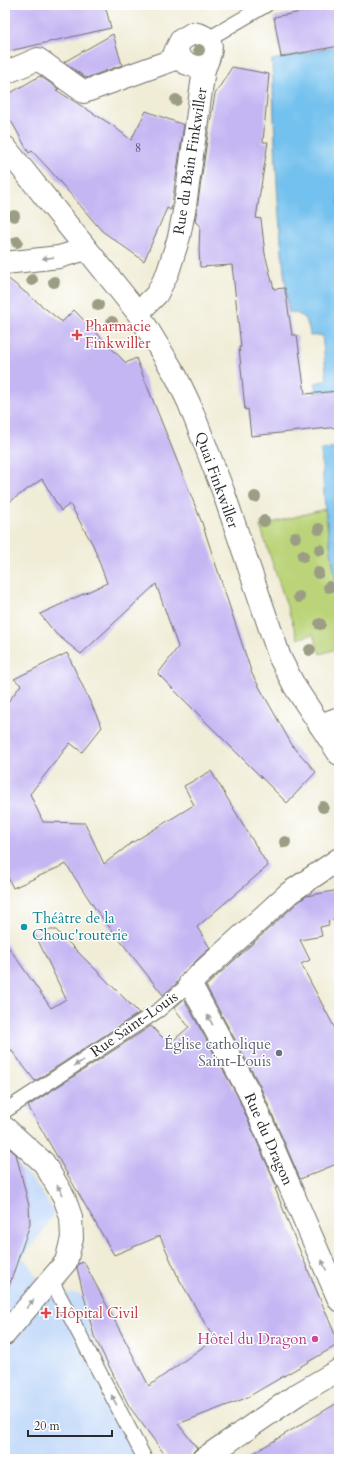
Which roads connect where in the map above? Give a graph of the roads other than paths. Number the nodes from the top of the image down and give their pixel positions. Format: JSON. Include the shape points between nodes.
{"nodes":[{"id":1,"x":266,"y":5,"type":"edge"},
{"id":2,"x":208,"y":39,"type":"junction"},
{"id":3,"x":178,"y":58,"type":"junction"},
{"id":4,"x":204,"y":70,"type":"junction"},
{"id":5,"x":5,"y":73,"type":"edge"},
{"id":6,"x":5,"y":148,"type":"edge"},
{"id":7,"x":86,"y":249,"type":"junction"},
{"id":8,"x":5,"y":262,"type":"edge"},
{"id":9,"x":138,"y":313,"type":"junction"},
{"id":10,"x":330,"y":721,"type":"edge"},
{"id":11,"x":339,"y":754,"type":"edge"},
{"id":12,"x":339,"y":858,"type":"edge"},
{"id":13,"x":190,"y":983,"type":"junction"},
{"id":14,"x":5,"y":1111,"type":"edge"},
{"id":15,"x":5,"y":1128,"type":"edge"},
{"id":16,"x":51,"y":1280,"type":"junction"},
{"id":17,"x":339,"y":1300,"type":"edge"},
{"id":18,"x":5,"y":1334,"type":"edge"},
{"id":19,"x":339,"y":1370,"type":"edge"},
{"id":20,"x":145,"y":1459,"type":"edge"},
{"id":21,"x":203,"y":1459,"type":"edge"}],
"edges":[{"from":1,"to":2,"type":"lane"},
{"from":2,"to":3,"type":"street","via":[[204,35],[193,33],[181,40],[175,52]]},
{"from":2,"to":4,"type":"street","via":[[211,47],[210,56]]},
{"from":3,"to":4,"type":"street"},
{"from":3,"to":5,"type":"street","via":[[84,92],[38,59]]},
{"from":4,"to":9,"type":"street","name":"Rue du Bain Finkwiller","via":[[179,237],[168,272],[157,294]]},
{"from":6,"to":7,"type":"street","name":"Quai Finkwiller"},
{"from":7,"to":8,"type":"street","one_way":true,"via":[[58,257]]},
{"from":7,"to":9,"type":"street","name":"Quai Finkwiller"},
{"from":9,"to":10,"type":"street","name":"Quai Finkwiller","via":[[163,353],[189,403],[223,491],[280,658],[295,687]]},
{"from":10,"to":11,"type":"street","name":"Quai Finkwiller"},
{"from":12,"to":13,"type":"street","name":"Rue Saint-Louis","via":[[289,893]]},
{"from":13,"to":14,"type":"lane","name":"Rue Saint-Louis","one_way":true,"via":[[159,1010]]},
{"from":17,"to":13,"type":"street","name":"Rue du Dragon","one_way":true,"via":[[249,1092]]},
{"from":16,"to":15,"type":"street","one_way":true,"via":[[66,1262],[72,1238],[71,1216],[64,1197],[44,1163]]},
{"from":18,"to":16,"type":"street","one_way":true},
{"from":20,"to":16,"type":"lane","one_way":true},
{"from":19,"to":21,"type":"street","via":[[298,1394]]}]}
